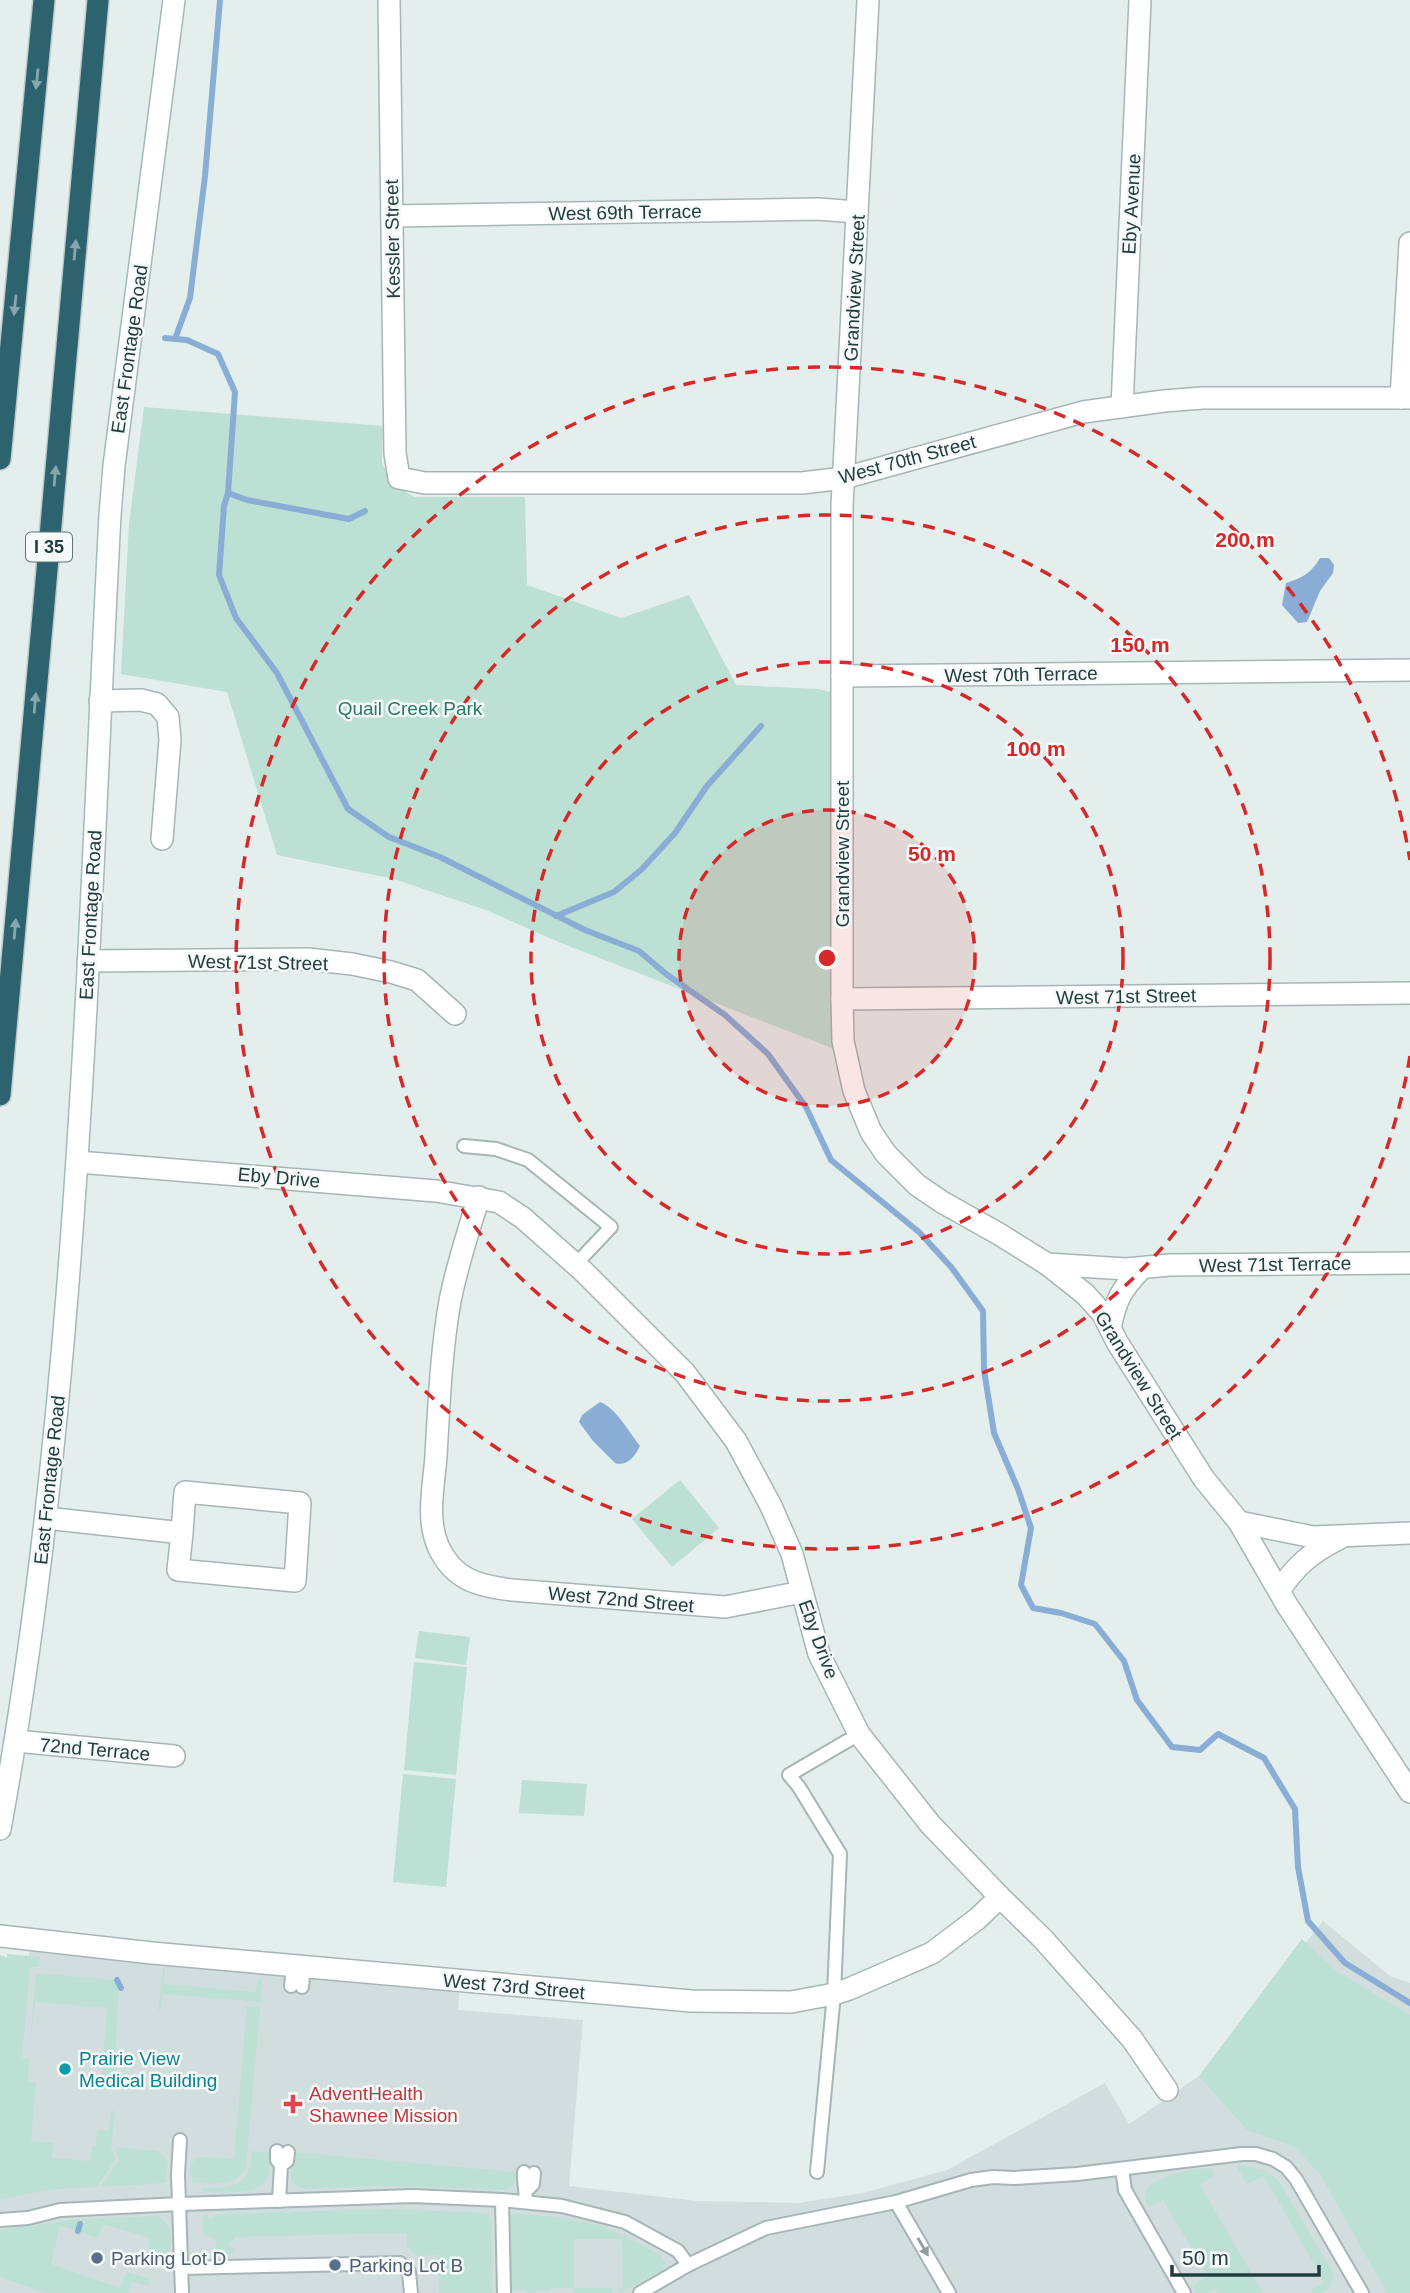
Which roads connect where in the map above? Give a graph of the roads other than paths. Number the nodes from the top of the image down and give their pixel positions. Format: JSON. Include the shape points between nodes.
{"nodes":[{"id":1,"x":44,"y":0,"type":"edge"},
{"id":2,"x":98,"y":0,"type":"edge"},
{"id":3,"x":174,"y":0,"type":"edge"},
{"id":4,"x":389,"y":0,"type":"edge"},
{"id":5,"x":868,"y":0,"type":"edge"},
{"id":6,"x":1140,"y":0,"type":"edge"},
{"id":7,"x":857,"y":212,"type":"junction"},
{"id":8,"x":392,"y":216,"type":"junction"},
{"id":9,"x":1410,"y":243,"type":"edge"},
{"id":10,"x":1406,"y":398,"type":"edge"},
{"id":11,"x":1122,"y":407,"type":"junction"},
{"id":12,"x":0,"y":459,"type":"edge"},
{"id":13,"x":399,"y":478,"type":"joint"},
{"id":14,"x":844,"y":478,"type":"junction"},
{"id":15,"x":1410,"y":670,"type":"edge"},
{"id":16,"x":842,"y":676,"type":"junction"},
{"id":17,"x":100,"y":701,"type":"junction"},
{"id":18,"x":162,"y":839,"type":"dead end"},
{"id":19,"x":88,"y":961,"type":"junction"},
{"id":20,"x":1410,"y":993,"type":"edge"},
{"id":21,"x":842,"y":999,"type":"junction"},
{"id":22,"x":455,"y":1014,"type":"dead end"},
{"id":23,"x":0,"y":1095,"type":"edge"},
{"id":24,"x":464,"y":1146,"type":"dead end"},
{"id":25,"x":78,"y":1162,"type":"junction"},
{"id":26,"x":479,"y":1197,"type":"junction"},
{"id":27,"x":1410,"y":1263,"type":"edge"},
{"id":28,"x":576,"y":1264,"type":"junction"},
{"id":29,"x":1047,"y":1264,"type":"junction"},
{"id":30,"x":1141,"y":1269,"type":"junction"},
{"id":31,"x":1110,"y":1328,"type":"junction"},
{"id":32,"x":46,"y":1518,"type":"junction"},
{"id":33,"x":1239,"y":1522,"type":"junction"},
{"id":34,"x":182,"y":1533,"type":"junction"},
{"id":35,"x":1410,"y":1533,"type":"edge"},
{"id":36,"x":1345,"y":1536,"type":"junction"},
{"id":37,"x":1279,"y":1591,"type":"junction"},
{"id":38,"x":802,"y":1592,"type":"junction"},
{"id":39,"x":859,"y":1734,"type":"junction"},
{"id":40,"x":16,"y":1741,"type":"junction"},
{"id":41,"x":174,"y":1756,"type":"dead end"},
{"id":42,"x":1410,"y":1792,"type":"edge"},
{"id":43,"x":0,"y":1829,"type":"edge"},
{"id":44,"x":1000,"y":1898,"type":"junction"},
{"id":45,"x":0,"y":1936,"type":"edge"},
{"id":46,"x":834,"y":1994,"type":"junction"},
{"id":47,"x":1167,"y":2090,"type":"dead end"},
{"id":48,"x":180,"y":2140,"type":"dead end"},
{"id":49,"x":283,"y":2151,"type":"dead end"},
{"id":50,"x":1122,"y":2169,"type":"junction"},
{"id":51,"x":817,"y":2172,"type":"dead end"},
{"id":52,"x":529,"y":2173,"type":"dead end"},
{"id":53,"x":526,"y":2196,"type":"junction"},
{"id":54,"x":502,"y":2200,"type":"junction"},
{"id":55,"x":279,"y":2201,"type":"junction"},
{"id":56,"x":896,"y":2202,"type":"junction"},
{"id":57,"x":180,"y":2204,"type":"junction"},
{"id":58,"x":0,"y":2221,"type":"edge"},
{"id":59,"x":688,"y":2264,"type":"junction"},
{"id":60,"x":181,"y":2267,"type":"junction"},
{"id":61,"x":1357,"y":2291,"type":"edge"},
{"id":62,"x":182,"y":2293,"type":"edge"},
{"id":63,"x":411,"y":2293,"type":"edge"},
{"id":64,"x":504,"y":2293,"type":"edge"},
{"id":65,"x":640,"y":2293,"type":"edge"},
{"id":66,"x":949,"y":2293,"type":"edge"},
{"id":67,"x":1184,"y":2293,"type":"edge"}],
"edges":[{"from":1,"to":12,"type":"highway","one_way":true},
{"from":23,"to":2,"type":"highway","number":"I 35","one_way":true},
{"from":3,"to":17,"type":"street","name":"East Frontage Road","via":[[114,466]]},
{"from":4,"to":8,"type":"street","name":"Kessler Street"},
{"from":5,"to":7,"type":"street","name":"Grandview Street"},
{"from":6,"to":11,"type":"street","name":"Eby Avenue"},
{"from":7,"to":8,"type":"street","name":"West 69th Terrace"},
{"from":7,"to":14,"type":"street","name":"Grandview Street"},
{"from":8,"to":13,"type":"street","name":"Kessler Street","via":[[394,453]]},
{"from":9,"to":10,"type":"street"},
{"from":10,"to":11,"type":"street","name":"West 70th Street","via":[[1202,398]]},
{"from":11,"to":14,"type":"street","name":"West 70th Street","via":[[1083,412]]},
{"from":13,"to":14,"type":"street","name":"West 70th Street","via":[[425,483],[760,483]]},
{"from":14,"to":16,"type":"street","name":"Grandview Street"},
{"from":15,"to":16,"type":"street","name":"West 70th Terrace"},
{"from":16,"to":21,"type":"street","name":"Grandview Street"},
{"from":17,"to":18,"type":"street","via":[[141,700],[157,704],[168,717]]},
{"from":17,"to":19,"type":"street","name":"East Frontage Road"},
{"from":19,"to":22,"type":"street","name":"West 71st Street","via":[[308,959],[352,964],[417,980]]},
{"from":19,"to":25,"type":"street","name":"East Frontage Road"},
{"from":20,"to":21,"type":"street","name":"West 71st Street"},
{"from":21,"to":29,"type":"street","name":"Grandview Street","via":[[843,1041],[853,1091],[886,1154],[917,1185]]},
{"from":24,"to":28,"type":"lane","via":[[496,1149],[528,1160],[611,1227]]},
{"from":25,"to":26,"type":"street","name":"Eby Drive"},
{"from":25,"to":32,"type":"street","name":"East Frontage Road"},
{"from":26,"to":28,"type":"street","name":"Eby Drive","via":[[499,1202],[523,1218]]},
{"from":26,"to":38,"type":"street","name":"West 72nd Street","via":[[457,1267],[446,1332],[432,1503],[433,1533],[447,1562],[471,1582],[490,1587],[725,1608]]},
{"from":27,"to":30,"type":"street","name":"West 71st Terrace"},
{"from":28,"to":38,"type":"street","name":"Eby Drive","via":[[685,1373],[736,1441],[792,1554]]},
{"from":29,"to":30,"type":"street","name":"West 71st Terrace"},
{"from":29,"to":31,"type":"street","name":"Grandview Street","via":[[1086,1294]]},
{"from":30,"to":31,"type":"street","via":[[1116,1301]]},
{"from":31,"to":33,"type":"street","name":"Grandview Street","via":[[1205,1479]]},
{"from":32,"to":34,"type":"street"},
{"from":32,"to":40,"type":"street","name":"East Frontage Road"},
{"from":33,"to":36,"type":"street","via":[[1312,1537]]},
{"from":33,"to":37,"type":"street","name":"Grandview Street"},
{"from":34,"to":34,"type":"street","via":[[178,1570],[295,1581],[300,1503],[185,1492]]},
{"from":35,"to":36,"type":"street"},
{"from":36,"to":37,"type":"street","via":[[1293,1569]]},
{"from":37,"to":42,"type":"street","name":"Grandview Street"},
{"from":38,"to":39,"type":"street","name":"Eby Drive","via":[[820,1654]]},
{"from":39,"to":44,"type":"street","name":"Eby Drive","via":[[930,1824]]},
{"from":39,"to":46,"type":"lane","via":[[789,1775],[840,1854]]},
{"from":40,"to":41,"type":"street","name":"72nd Terrace"},
{"from":40,"to":43,"type":"street","name":"East Frontage Road"},
{"from":44,"to":46,"type":"street","name":"West 73rd Street","via":[[932,1953]]},
{"from":44,"to":47,"type":"street","name":"Eby Drive","via":[[1132,2039]]},
{"from":45,"to":46,"type":"street","name":"West 73rd Street","via":[[152,1953],[297,1977],[691,2001],[791,2002]]},
{"from":46,"to":51,"type":"lane"},
{"from":48,"to":57,"type":"lane"},
{"from":49,"to":55,"type":"lane","via":[[287,2161],[281,2165]]},
{"from":50,"to":56,"type":"lane","via":[[971,2180]]},
{"from":50,"to":61,"type":"lane","via":[[1242,2154],[1273,2159],[1296,2179]]},
{"from":50,"to":67,"type":"lane","via":[[1125,2190]]},
{"from":52,"to":53,"type":"lane","via":[[523,2183]]},
{"from":53,"to":54,"type":"lane"},
{"from":53,"to":59,"type":"lane","via":[[625,2222],[678,2251]]},
{"from":54,"to":55,"type":"lane","via":[[413,2196]]},
{"from":54,"to":64,"type":"lane"},
{"from":55,"to":57,"type":"lane"},
{"from":56,"to":59,"type":"lane","via":[[766,2228]]},
{"from":56,"to":66,"type":"lane","one_way":true},
{"from":57,"to":58,"type":"lane","via":[[60,2210]]},
{"from":57,"to":60,"type":"lane"},
{"from":59,"to":65,"type":"lane"},
{"from":60,"to":62,"type":"lane"},
{"from":60,"to":63,"type":"lane","via":[[400,2263],[409,2272]]}]}
